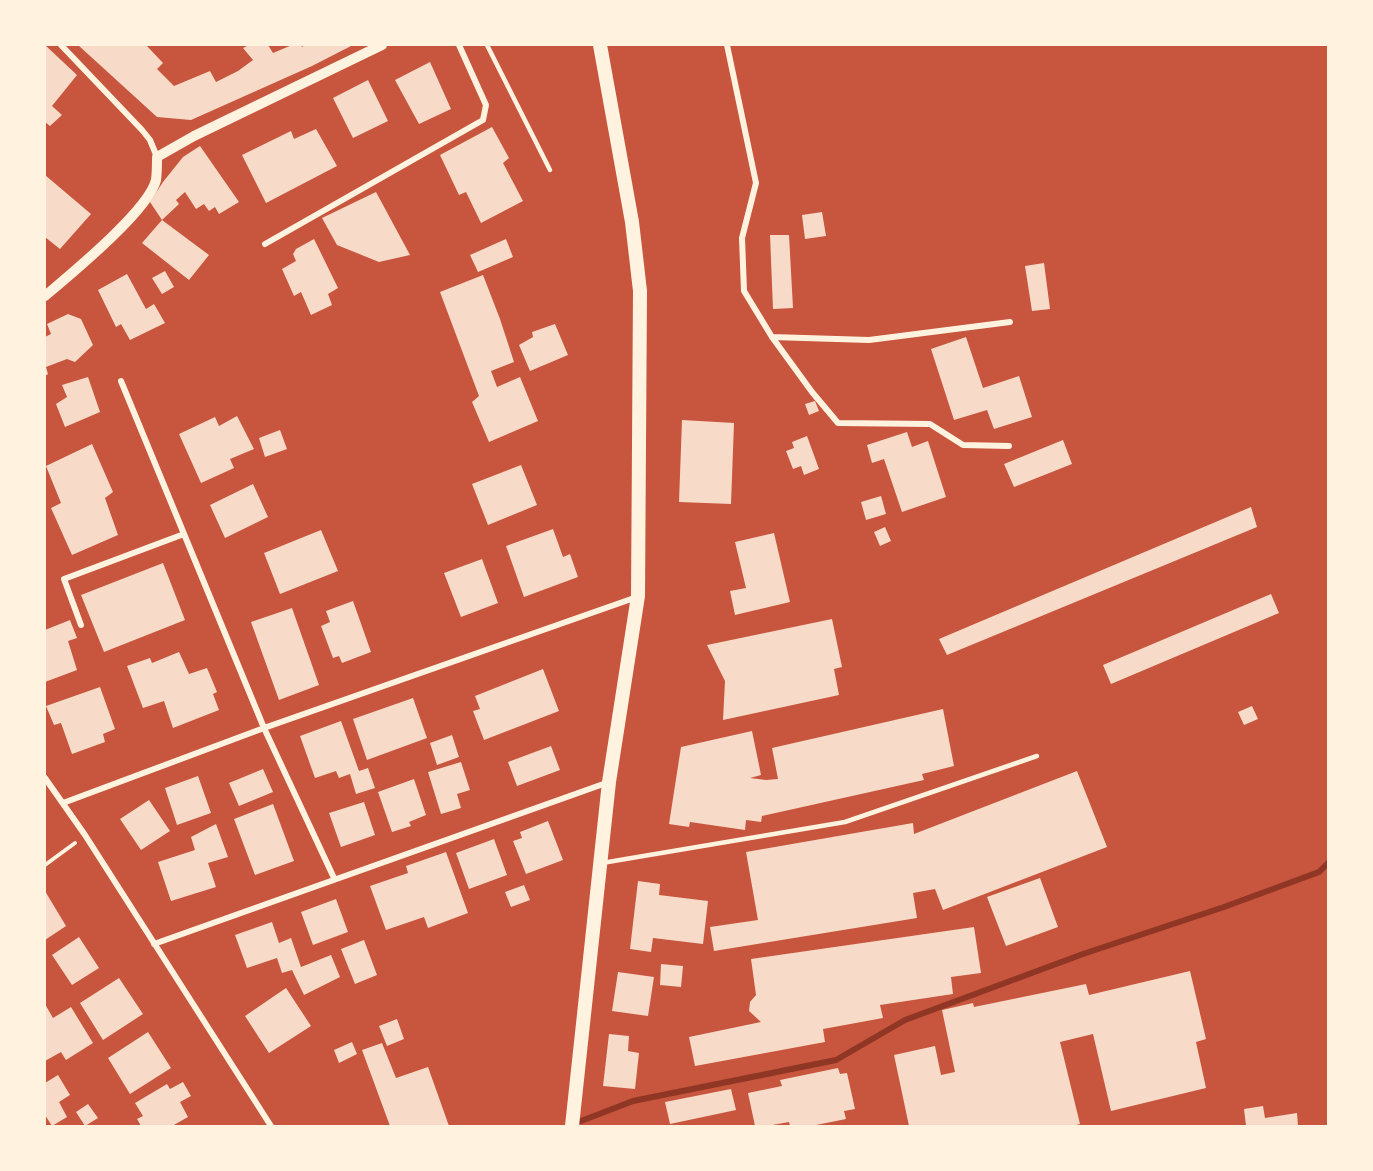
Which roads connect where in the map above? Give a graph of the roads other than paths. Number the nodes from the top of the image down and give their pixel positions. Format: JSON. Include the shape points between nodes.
{"nodes":[{"id":1,"x":61,"y":45,"type":"edge"},
{"id":2,"x":382,"y":45,"type":"edge"},
{"id":3,"x":459,"y":45,"type":"edge"},
{"id":4,"x":487,"y":45,"type":"edge"},
{"id":5,"x":600,"y":45,"type":"edge"},
{"id":6,"x":727,"y":45,"type":"edge"},
{"id":7,"x":157,"y":157,"type":"junction"},
{"id":8,"x":550,"y":170,"type":"dead end"},
{"id":9,"x":265,"y":244,"type":"dead end"},
{"id":10,"x":45,"y":296,"type":"edge"},
{"id":11,"x":1010,"y":322,"type":"dead end"},
{"id":12,"x":772,"y":337,"type":"junction"},
{"id":13,"x":121,"y":381,"type":"dead end"},
{"id":14,"x":1009,"y":446,"type":"dead end"},
{"id":15,"x":184,"y":534,"type":"junction"},
{"id":16,"x":638,"y":596,"type":"junction"},
{"id":17,"x":81,"y":625,"type":"dead end"},
{"id":18,"x":264,"y":728,"type":"junction"},
{"id":19,"x":1037,"y":756,"type":"dead end"},
{"id":20,"x":45,"y":778,"type":"edge"},
{"id":21,"x":609,"y":782,"type":"junction"},
{"id":22,"x":63,"y":803,"type":"junction"},
{"id":23,"x":601,"y":863,"type":"junction"},
{"id":24,"x":334,"y":879,"type":"junction"},
{"id":25,"x":154,"y":944,"type":"junction"},
{"id":26,"x":272,"y":1126,"type":"edge"},
{"id":27,"x":572,"y":1126,"type":"edge"}],
"edges":[{"from":1,"to":7,"type":"street","via":[[142,130]]},
{"from":2,"to":7,"type":"street"},
{"from":3,"to":9,"type":"street","via":[[486,105],[483,120]]},
{"from":4,"to":8,"type":"lane"},
{"from":5,"to":16,"type":"main road","via":[[632,222],[640,291]]},
{"from":6,"to":12,"type":"street","via":[[756,183],[742,238],[744,291]]},
{"from":7,"to":10,"type":"street","via":[[156,179],[142,204]]},
{"from":11,"to":12,"type":"street","via":[[869,340]]},
{"from":12,"to":14,"type":"street","via":[[838,423],[930,424],[963,446]]},
{"from":13,"to":15,"type":"street"},
{"from":15,"to":17,"type":"street","via":[[64,579]]},
{"from":15,"to":18,"type":"street"},
{"from":16,"to":18,"type":"street"},
{"from":16,"to":21,"type":"main road"},
{"from":18,"to":22,"type":"street"},
{"from":18,"to":24,"type":"street"},
{"from":19,"to":23,"type":"lane","via":[[844,822]]},
{"from":20,"to":22,"type":"street"},
{"from":21,"to":23,"type":"main road"},
{"from":21,"to":24,"type":"street"},
{"from":22,"to":25,"type":"street"},
{"from":23,"to":27,"type":"main road"},
{"from":24,"to":25,"type":"street"},
{"from":25,"to":26,"type":"street"}]}
